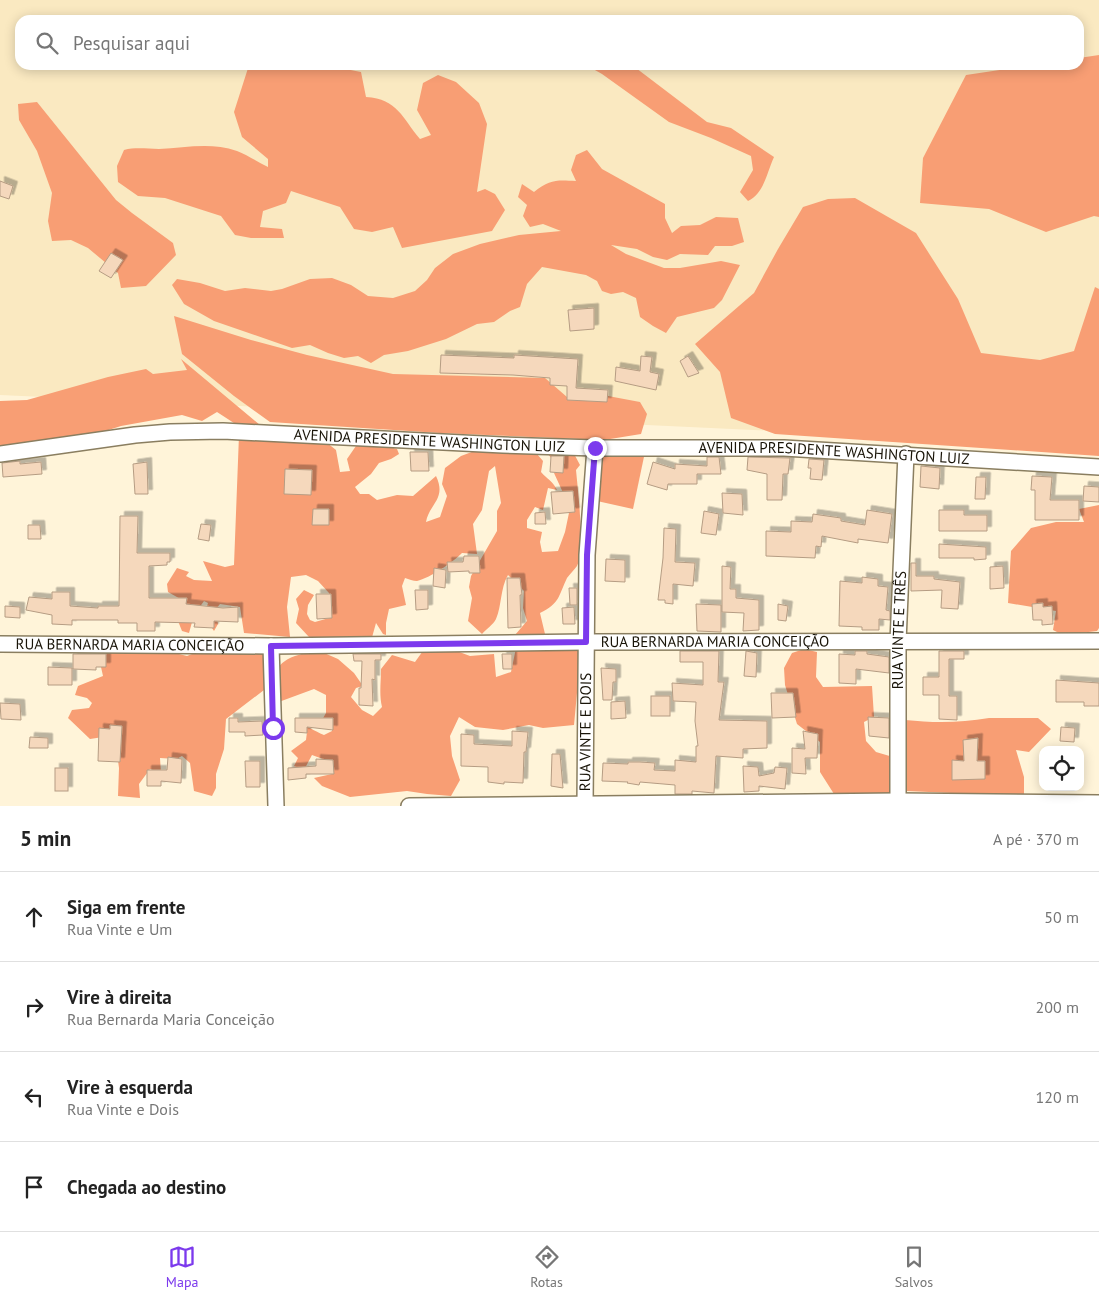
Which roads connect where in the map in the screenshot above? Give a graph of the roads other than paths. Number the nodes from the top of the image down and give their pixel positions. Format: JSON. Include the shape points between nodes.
{"nodes":[{"id":1,"x":595,"y":448,"type":"junction"},
{"id":2,"x":0,"y":454,"type":"edge"},
{"id":3,"x":906,"y":454,"type":"junction"},
{"id":4,"x":1099,"y":467,"type":"edge"},
{"id":5,"x":1099,"y":641,"type":"edge"},
{"id":6,"x":586,"y":642,"type":"junction"},
{"id":7,"x":898,"y":642,"type":"junction"},
{"id":8,"x":0,"y":644,"type":"edge"},
{"id":9,"x":271,"y":646,"type":"junction"},
{"id":10,"x":1099,"y":803,"type":"edge"},
{"id":11,"x":898,"y":804,"type":"edge"},
{"id":12,"x":585,"y":805,"type":"edge"},
{"id":13,"x":276,"y":806,"type":"edge"},
{"id":14,"x":408,"y":806,"type":"edge"}],
"edges":[{"from":1,"to":2,"type":"street","name":"AVENIDA PRESIDENTE WASHINGTON LUIZ","via":[[224,431],[135,435]]},
{"from":1,"to":3,"type":"street","name":"AVENIDA PRESIDENTE WASHINGTON LUIZ","via":[[784,448]]},
{"from":1,"to":6,"type":"street","name":"RUA VINTE E DOIS","via":[[587,555]]},
{"from":3,"to":4,"type":"street","name":"AVENIDA PRESIDENTE WASHINGTON LUIZ"},
{"from":3,"to":7,"type":"street","name":"RUA VINTE E TRÊS"},
{"from":5,"to":7,"type":"street","name":"RUA BERNARDA MARIA CONCEIÇÃO"},
{"from":6,"to":7,"type":"street","name":"RUA BERNARDA MARIA CONCEIÇÃO"},
{"from":6,"to":9,"type":"street","name":"RUA BERNARDA MARIA CONCEIÇÃO"},
{"from":6,"to":12,"type":"street","name":"RUA VINTE E DOIS"},
{"from":7,"to":11,"type":"street","name":"RUA VINTE E TRÊS"},
{"from":8,"to":9,"type":"street","name":"RUA BERNARDA MARIA CONCEIÇÃO"},
{"from":9,"to":13,"type":"street"},
{"from":10,"to":11,"type":"street"},
{"from":11,"to":12,"type":"street"},
{"from":12,"to":14,"type":"street"}]}
